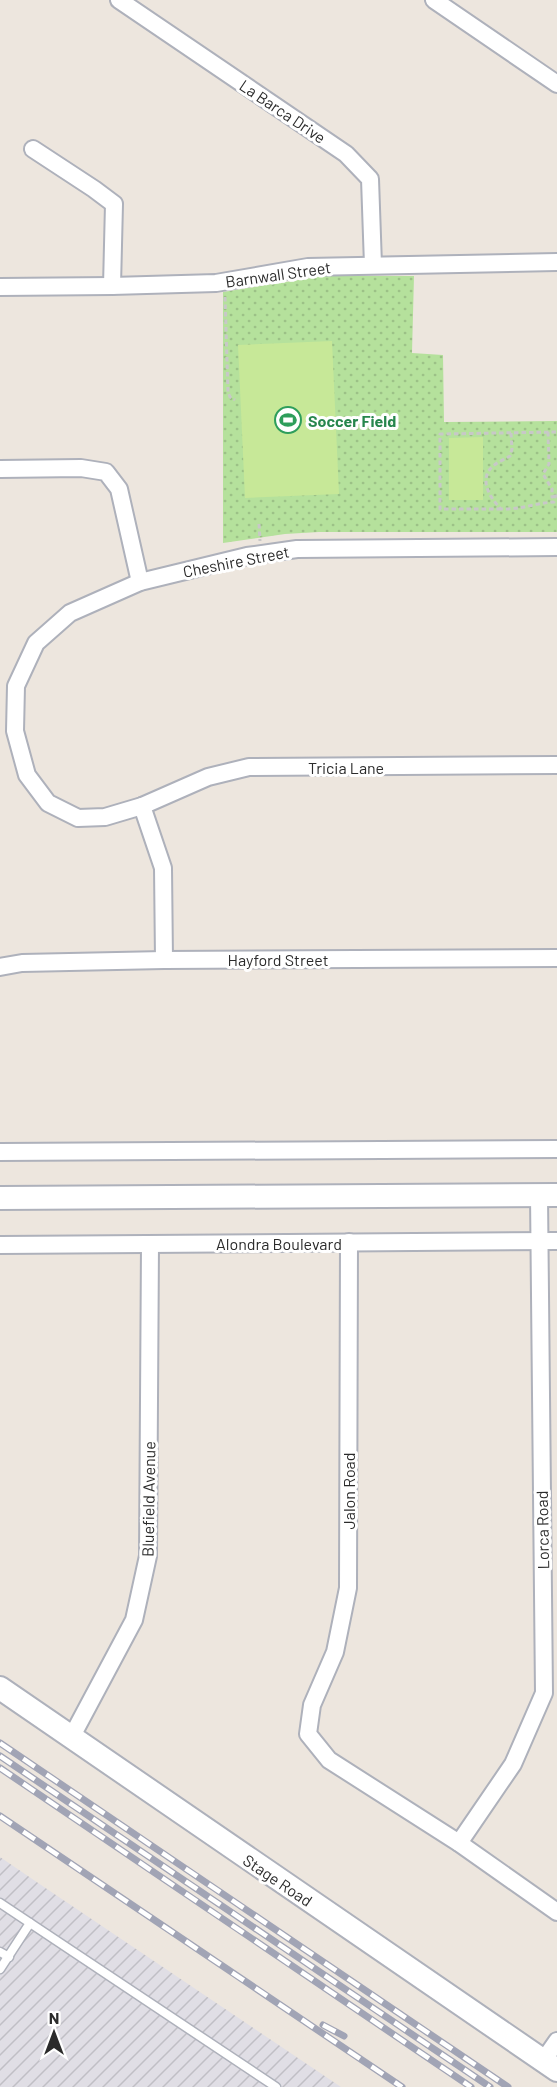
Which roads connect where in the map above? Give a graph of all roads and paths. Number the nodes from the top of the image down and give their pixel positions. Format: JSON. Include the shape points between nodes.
{"nodes":[{"id":1,"x":119,"y":0,"type":"edge"},
{"id":2,"x":434,"y":0,"type":"edge"},
{"id":3,"x":557,"y":84,"type":"edge"},
{"id":4,"x":33,"y":149,"type":"dead end"},
{"id":5,"x":557,"y":262,"type":"edge"},
{"id":6,"x":373,"y":265,"type":"junction"},
{"id":7,"x":225,"y":281,"type":"junction"},
{"id":8,"x":112,"y":286,"type":"junction"},
{"id":9,"x":0,"y":287,"type":"edge"},
{"id":10,"x":235,"y":400,"type":"dead end"},
{"id":11,"x":549,"y":432,"type":"junction"},
{"id":12,"x":557,"y":432,"type":"edge"},
{"id":13,"x":511,"y":433,"type":"junction"},
{"id":14,"x":0,"y":469,"type":"edge"},
{"id":15,"x":556,"y":496,"type":"edge"},
{"id":16,"x":556,"y":502,"type":"edge"},
{"id":17,"x":501,"y":509,"type":"junction"},
{"id":18,"x":557,"y":547,"type":"edge"},
{"id":19,"x":140,"y":582,"type":"junction"},
{"id":20,"x":557,"y":765,"type":"edge"},
{"id":21,"x":142,"y":806,"type":"junction"},
{"id":22,"x":557,"y":958,"type":"edge"},
{"id":23,"x":164,"y":960,"type":"junction"},
{"id":24,"x":0,"y":967,"type":"edge"},
{"id":25,"x":557,"y":1149,"type":"edge"},
{"id":26,"x":0,"y":1152,"type":"edge"},
{"id":27,"x":548,"y":1195,"type":"edge"},
{"id":28,"x":0,"y":1198,"type":"edge"},
{"id":29,"x":539,"y":1241,"type":"junction"},
{"id":30,"x":557,"y":1241,"type":"edge"},
{"id":31,"x":349,"y":1242,"type":"junction"},
{"id":32,"x":150,"y":1244,"type":"junction"},
{"id":33,"x":0,"y":1245,"type":"edge"},
{"id":34,"x":0,"y":1688,"type":"edge"},
{"id":35,"x":71,"y":1738,"type":"junction"},
{"id":36,"x":459,"y":1843,"type":"junction"},
{"id":37,"x":0,"y":1903,"type":"edge"},
{"id":38,"x":557,"y":1912,"type":"edge"},
{"id":39,"x":30,"y":1923,"type":"junction"},
{"id":40,"x":0,"y":1952,"type":"edge"},
{"id":41,"x":9,"y":1958,"type":"junction"},
{"id":42,"x":0,"y":1969,"type":"edge"},
{"id":43,"x":557,"y":2041,"type":"edge"},
{"id":44,"x":550,"y":2066,"type":"edge"},
{"id":45,"x":276,"y":2087,"type":"edge"}],
"edges":[{"from":1,"to":6,"type":"street","name":"La Barca Drive","via":[[346,154],[370,179]]},
{"from":2,"to":3,"type":"street"},
{"from":4,"to":8,"type":"street","via":[[114,204]]},
{"from":5,"to":6,"type":"street","name":"Barnwall Street"},
{"from":6,"to":7,"type":"street","name":"Barnwall Street","via":[[308,267]]},
{"from":7,"to":8,"type":"street","name":"Barnwall Street"},
{"from":7,"to":10,"type":"path","via":[[228,392]]},
{"from":8,"to":9,"type":"street","name":"Barnwall Street"},
{"from":11,"to":12,"type":"path"},
{"from":11,"to":13,"type":"path"},
{"from":11,"to":15,"type":"path","via":[[549,464],[543,474],[552,497]]},
{"from":13,"to":17,"type":"path","via":[[510,456],[492,466],[487,475],[488,495]]},
{"from":13,"to":17,"type":"path","via":[[440,434],[440,509]]},
{"from":14,"to":19,"type":"street","via":[[106,471],[119,489]]},
{"from":15,"to":16,"type":"path"},
{"from":16,"to":17,"type":"path"},
{"from":18,"to":19,"type":"street","name":"Cheshire Street","via":[[297,549],[247,556]]},
{"from":19,"to":21,"type":"street","via":[[70,613],[36,644],[16,686],[15,731],[27,775],[48,803],[78,818],[105,817]]},
{"from":20,"to":21,"type":"street","name":"Tricia Lane","via":[[249,767],[208,777]]},
{"from":21,"to":23,"type":"street","via":[[163,868]]},
{"from":22,"to":23,"type":"street","name":"Hayford Street"},
{"from":23,"to":24,"type":"street","name":"Hayford Street","via":[[22,963]]},
{"from":25,"to":26,"type":"street"},
{"from":27,"to":28,"type":"main road"},
{"from":27,"to":29,"type":"street","name":"Lorca Road"},
{"from":29,"to":30,"type":"street","name":"Alondra Boulevard"},
{"from":29,"to":31,"type":"street","name":"Alondra Boulevard"},
{"from":29,"to":36,"type":"street","name":"Lorca Road","via":[[544,1693],[513,1764]]},
{"from":31,"to":32,"type":"street","name":"Alondra Boulevard"},
{"from":31,"to":36,"type":"street","name":"Jalon Road","via":[[348,1588],[335,1652],[312,1705],[308,1734],[329,1760]]},
{"from":32,"to":33,"type":"street","name":"Alondra Boulevard"},
{"from":32,"to":35,"type":"street","name":"Bluefield Avenue","via":[[148,1556],[134,1620]]},
{"from":34,"to":35,"type":"main road","name":"Stage Road"},
{"from":35,"to":44,"type":"main road","name":"Stage Road"},
{"from":36,"to":38,"type":"street"},
{"from":37,"to":39,"type":"lane"},
{"from":39,"to":41,"type":"lane"},
{"from":39,"to":45,"type":"lane"},
{"from":40,"to":41,"type":"lane"},
{"from":41,"to":42,"type":"lane"},
{"from":43,"to":44,"type":"street"}]}
